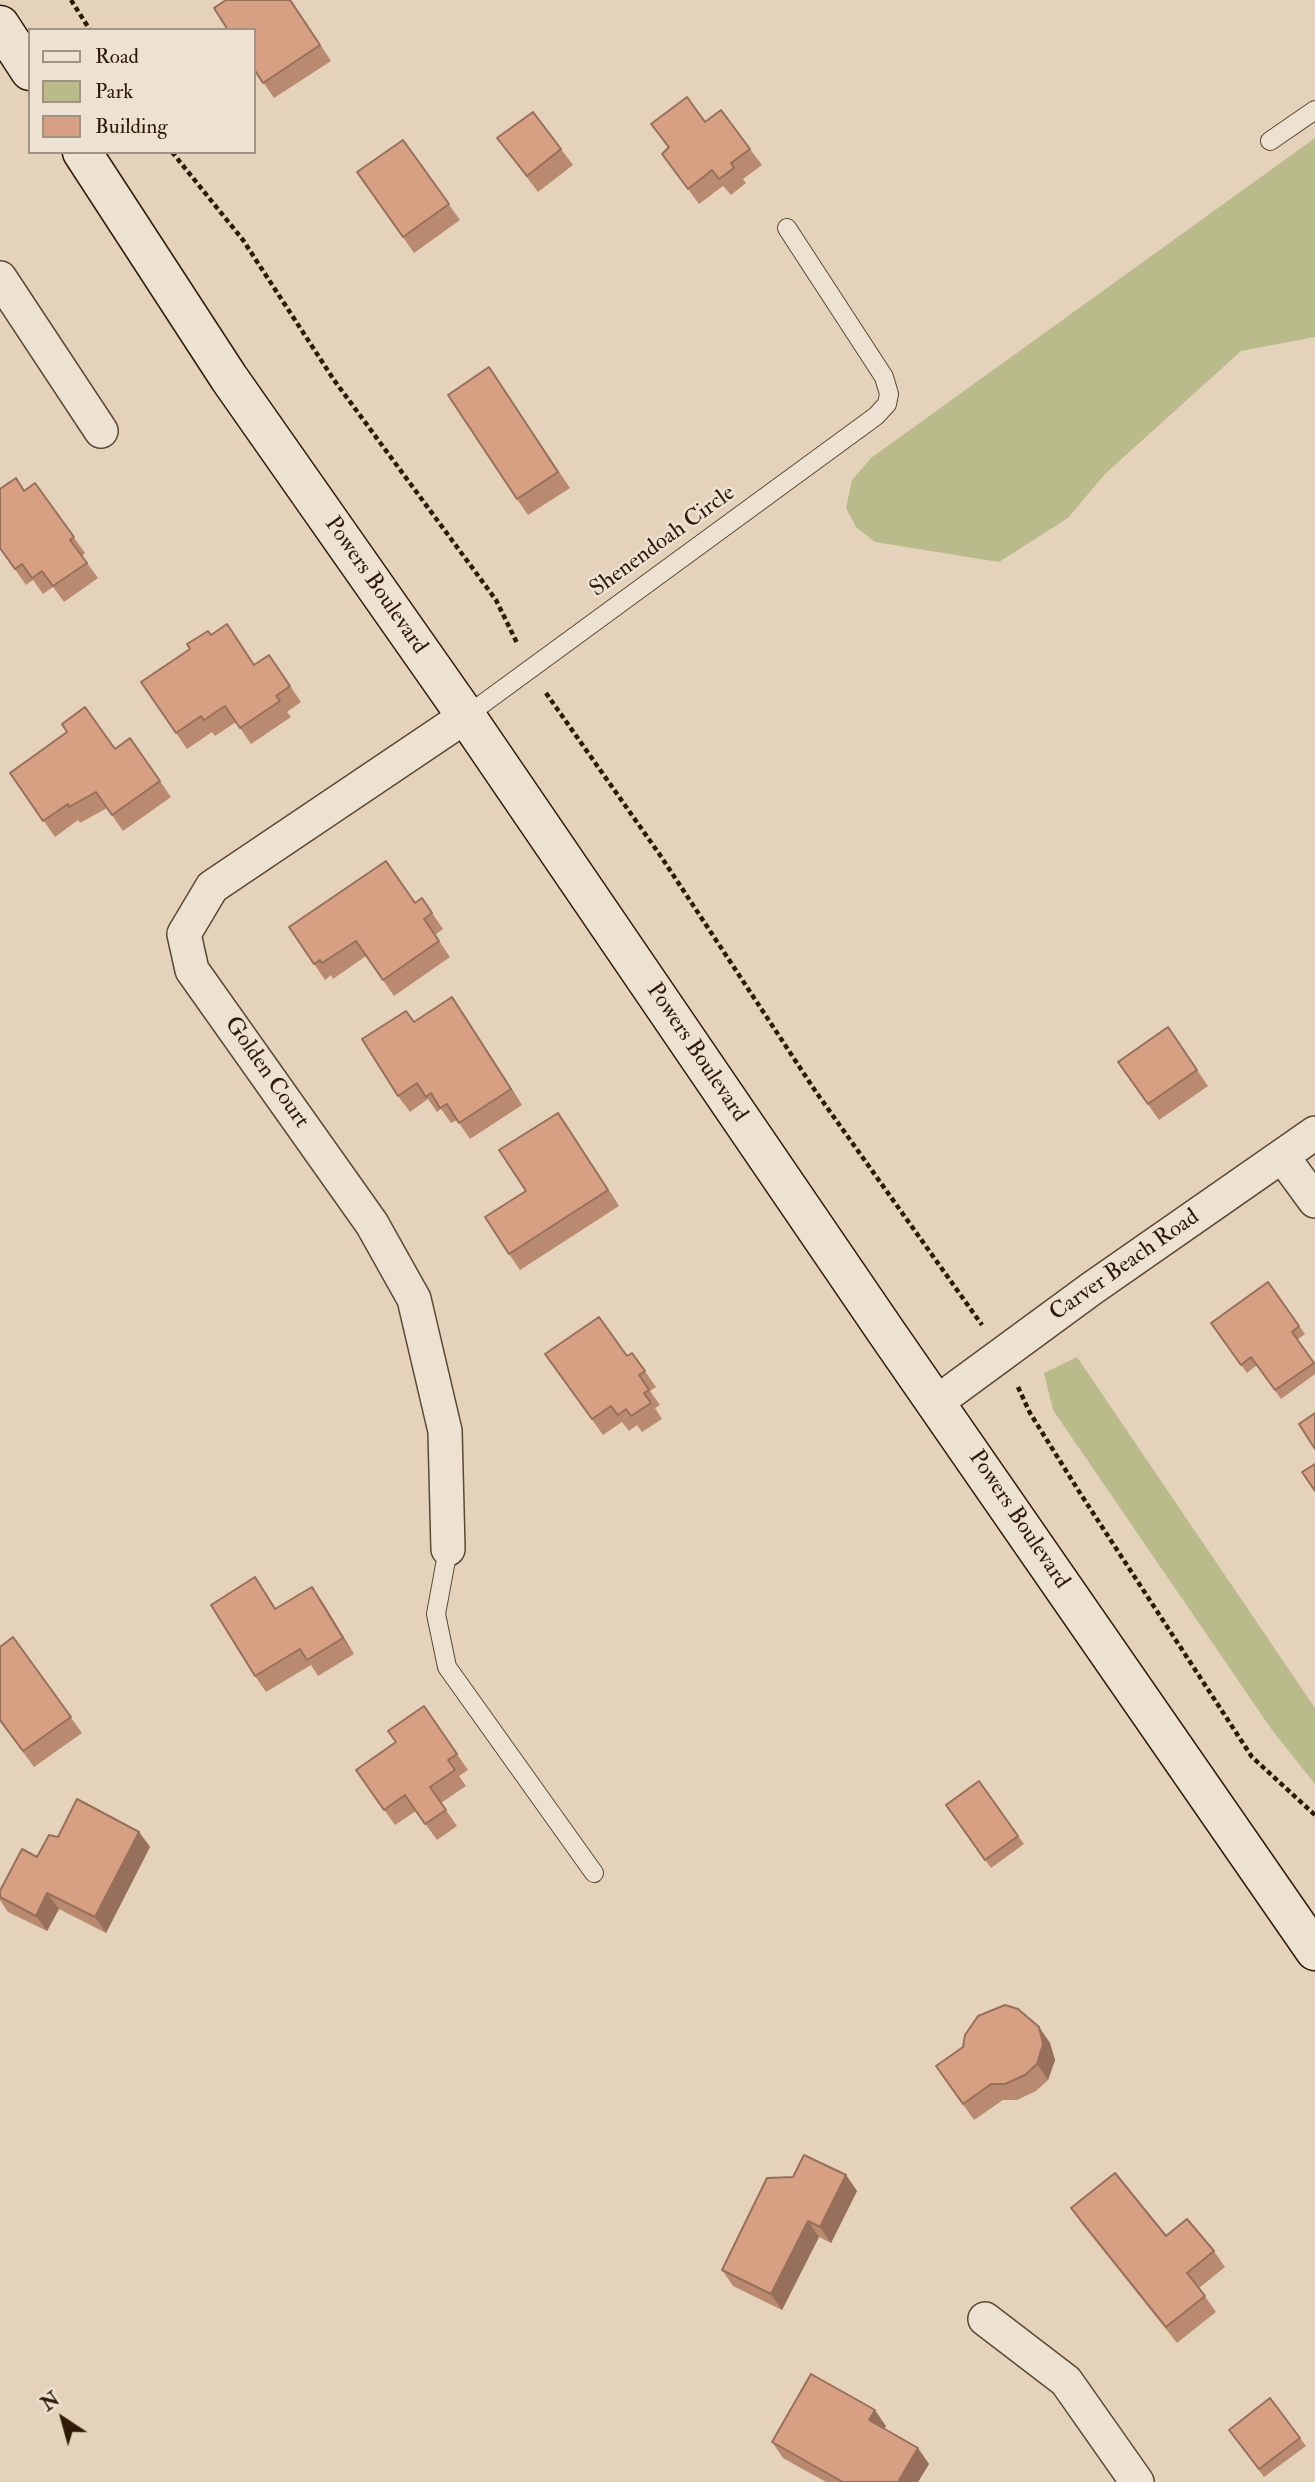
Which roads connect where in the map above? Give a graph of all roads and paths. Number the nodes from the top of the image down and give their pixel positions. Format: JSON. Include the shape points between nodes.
{"nodes":[{"id":1,"x":71,"y":0,"type":"edge"},
{"id":2,"x":0,"y":25,"type":"edge"},
{"id":3,"x":89,"y":28,"type":"edge"},
{"id":4,"x":28,"y":68,"type":"edge"},
{"id":5,"x":1315,"y":110,"type":"edge"},
{"id":6,"x":1270,"y":141,"type":"dead end"},
{"id":7,"x":83,"y":154,"type":"edge"},
{"id":8,"x":174,"y":154,"type":"edge"},
{"id":9,"x":787,"y":228,"type":"dead end"},
{"id":10,"x":0,"y":278,"type":"edge"},
{"id":11,"x":101,"y":431,"type":"dead end"},
{"id":12,"x":530,"y":670,"type":"junction"},
{"id":13,"x":466,"y":716,"type":"junction"},
{"id":14,"x":1315,"y":1133,"type":"edge"},
{"id":15,"x":1282,"y":1156,"type":"junction"},
{"id":16,"x":1315,"y":1201,"type":"edge"},
{"id":17,"x":1003,"y":1354,"type":"junction"},
{"id":18,"x":937,"y":1402,"type":"junction"},
{"id":19,"x":448,"y":1549,"type":"joint"},
{"id":20,"x":1315,"y":1815,"type":"edge"},
{"id":21,"x":594,"y":1873,"type":"dead end"},
{"id":22,"x":1315,"y":1951,"type":"edge"},
{"id":23,"x":985,"y":2319,"type":"dead end"},
{"id":24,"x":1137,"y":2482,"type":"edge"}],
"edges":[{"from":1,"to":3,"type":"path"},
{"from":2,"to":4,"type":"main road"},
{"from":5,"to":6,"type":"lane"},
{"from":7,"to":13,"type":"main road","name":"Powers Boulevard","via":[[229,379]]},
{"from":8,"to":12,"type":"path","via":[[243,240],[334,380],[496,600]]},
{"from":9,"to":12,"type":"lane","name":"Shenendoah Circle","via":[[884,377],[887,404]]},
{"from":10,"to":11,"type":"street"},
{"from":12,"to":13,"type":"lane","name":"Shenendoah Circle"},
{"from":12,"to":17,"type":"path","via":[[660,855],[817,1093]]},
{"from":13,"to":18,"type":"main road","name":"Powers Boulevard"},
{"from":13,"to":19,"type":"street","name":"Golden Court","via":[[212,887],[184,934],[192,970],[372,1224],[414,1299],[445,1431]]},
{"from":14,"to":15,"type":"street","name":"Carver Beach Road"},
{"from":15,"to":16,"type":"street"},
{"from":15,"to":17,"type":"street","name":"Carver Beach Road"},
{"from":17,"to":18,"type":"street","name":"Carver Beach Road"},
{"from":17,"to":20,"type":"path","via":[[1030,1413],[1252,1757]]},
{"from":18,"to":22,"type":"main road","name":"Powers Boulevard"},
{"from":19,"to":21,"type":"lane","via":[[436,1614],[447,1667]]},
{"from":23,"to":24,"type":"street","via":[[1066,2381]]}]}
